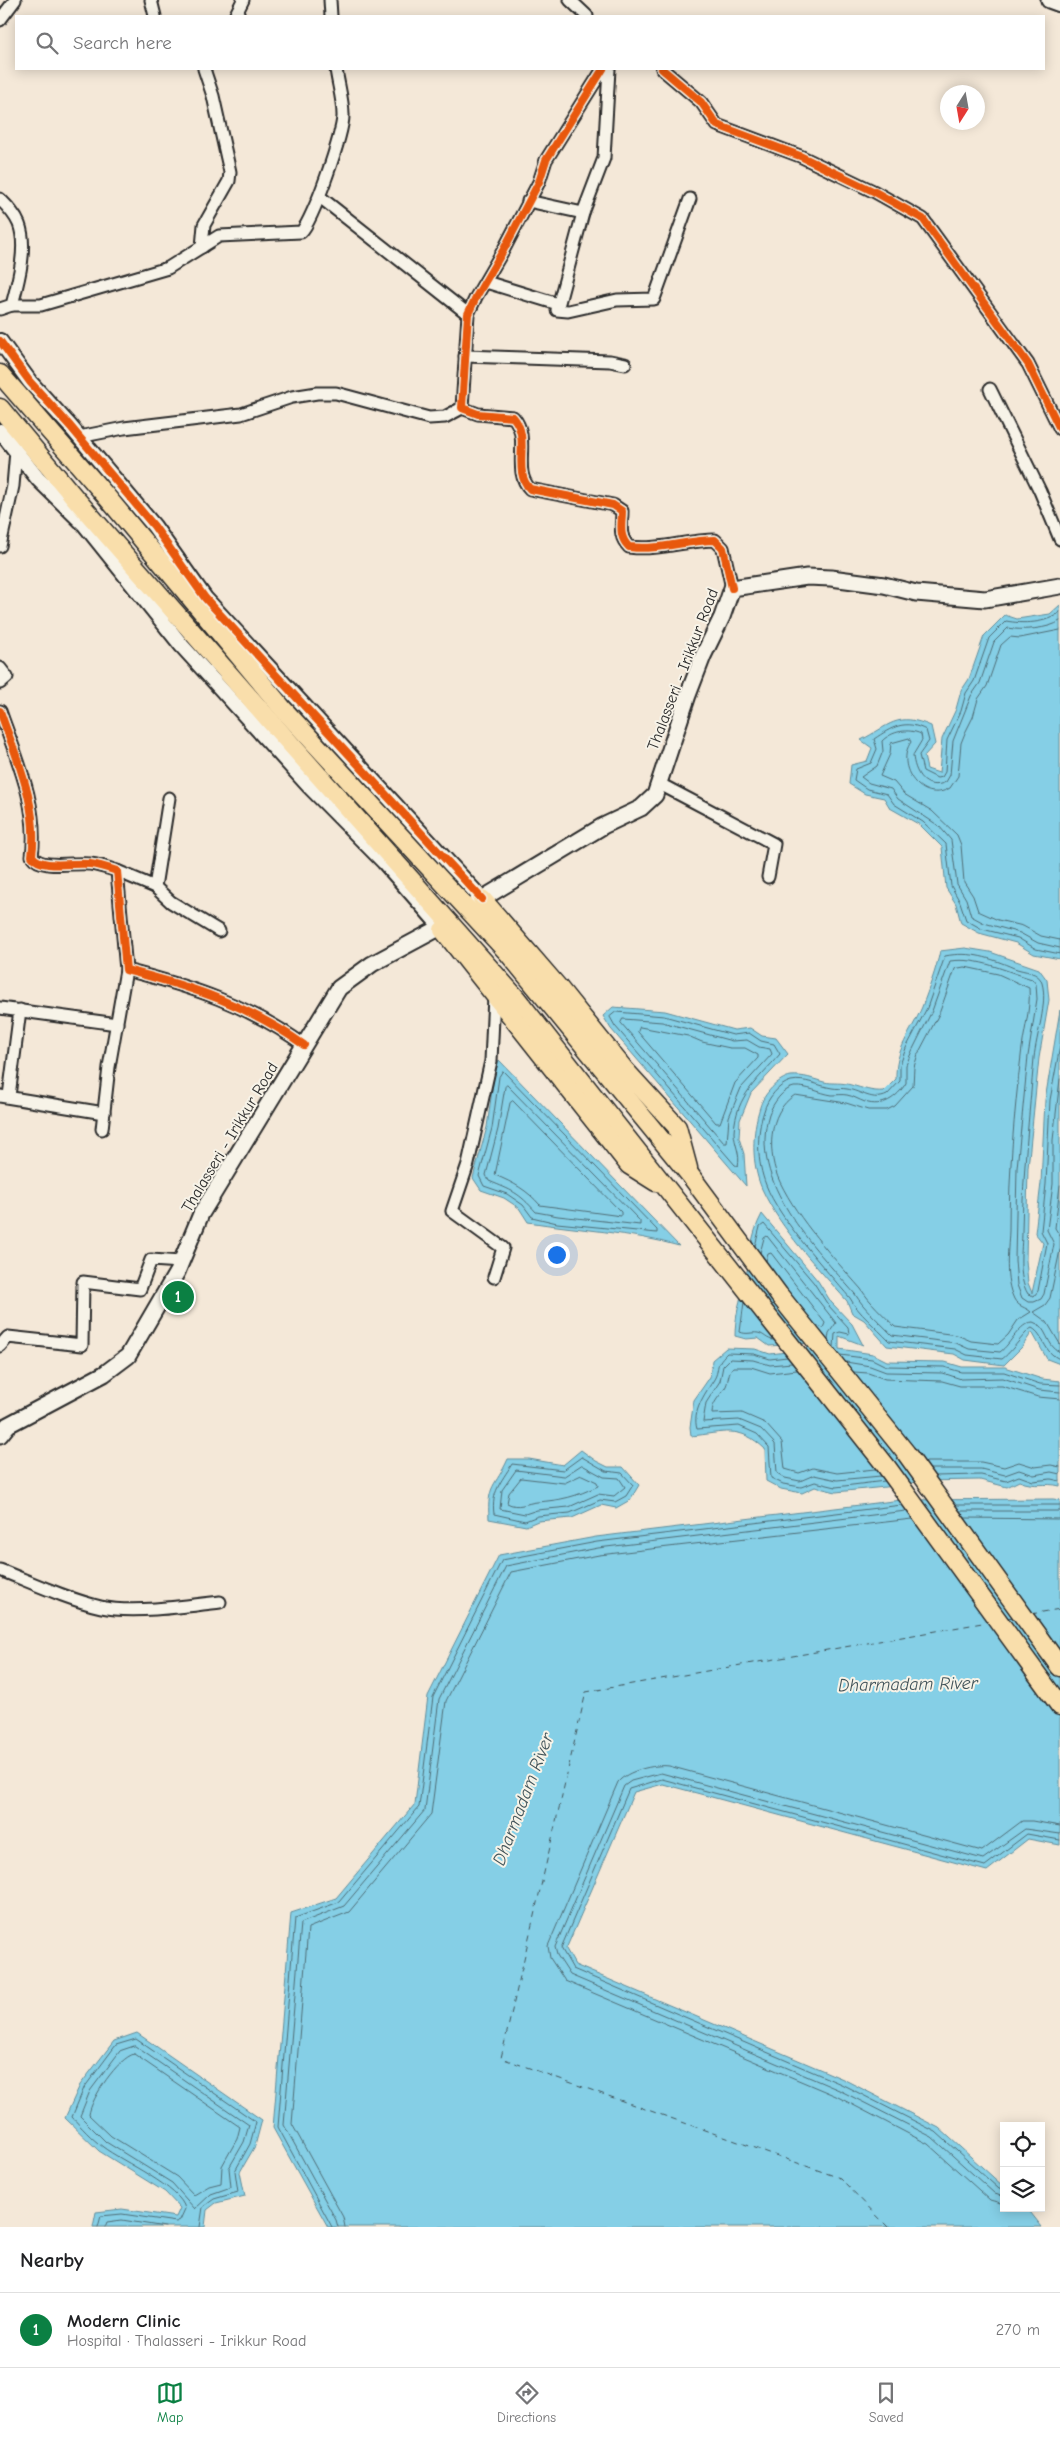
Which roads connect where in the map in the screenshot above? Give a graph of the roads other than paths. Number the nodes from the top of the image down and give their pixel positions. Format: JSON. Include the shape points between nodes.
{"nodes":[{"id":1,"x":15,"y":0,"type":"edge"},
{"id":2,"x":244,"y":0,"type":"edge"},
{"id":3,"x":330,"y":0,"type":"edge"},
{"id":4,"x":570,"y":0,"type":"edge"},
{"id":5,"x":1049,"y":0,"type":"edge"},
{"id":6,"x":1060,"y":4,"type":"edge"},
{"id":7,"x":236,"y":15,"type":"edge"},
{"id":8,"x":331,"y":15,"type":"edge"},
{"id":9,"x":586,"y":15,"type":"edge"},
{"id":10,"x":0,"y":20,"type":"edge"},
{"id":11,"x":204,"y":70,"type":"edge"},
{"id":12,"x":336,"y":70,"type":"edge"},
{"id":13,"x":602,"y":70,"type":"edge"},
{"id":14,"x":609,"y":70,"type":"edge"},
{"id":15,"x":663,"y":70,"type":"edge"},
{"id":16,"x":320,"y":197,"type":"junction"},
{"id":17,"x":0,"y":199,"type":"edge"},
{"id":18,"x":690,"y":199,"type":"dead end"},
{"id":19,"x":528,"y":201,"type":"junction"},
{"id":20,"x":583,"y":214,"type":"junction"},
{"id":21,"x":202,"y":247,"type":"junction"},
{"id":22,"x":486,"y":282,"type":"junction"},
{"id":23,"x":558,"y":304,"type":"junction"},
{"id":24,"x":12,"y":305,"type":"junction"},
{"id":25,"x":0,"y":309,"type":"edge"},
{"id":26,"x":468,"y":314,"type":"junction"},
{"id":27,"x":0,"y":341,"type":"edge"},
{"id":28,"x":465,"y":356,"type":"junction"},
{"id":29,"x":625,"y":364,"type":"dead end"},
{"id":30,"x":0,"y":374,"type":"edge"},
{"id":31,"x":990,"y":389,"type":"dead end"},
{"id":32,"x":0,"y":408,"type":"edge"},
{"id":33,"x":462,"y":408,"type":"junction"},
{"id":34,"x":1060,"y":429,"type":"edge"},
{"id":35,"x":0,"y":431,"type":"edge"},
{"id":36,"x":79,"y":437,"type":"junction"},
{"id":37,"x":16,"y":451,"type":"junction"},
{"id":38,"x":1060,"y":539,"type":"edge"},
{"id":39,"x":0,"y":546,"type":"edge"},
{"id":40,"x":1060,"y":586,"type":"edge"},
{"id":41,"x":732,"y":588,"type":"junction"},
{"id":42,"x":0,"y":668,"type":"edge"},
{"id":43,"x":0,"y":682,"type":"edge"},
{"id":44,"x":0,"y":710,"type":"edge"},
{"id":45,"x":658,"y":784,"type":"junction"},
{"id":46,"x":169,"y":798,"type":"dead end"},
{"id":47,"x":117,"y":871,"type":"junction"},
{"id":48,"x":768,"y":877,"type":"dead end"},
{"id":49,"x":154,"y":887,"type":"junction"},
{"id":50,"x":480,"y":901,"type":"junction"},
{"id":51,"x":440,"y":927,"type":"junction"},
{"id":52,"x":219,"y":931,"type":"dead end"},
{"id":53,"x":126,"y":970,"type":"junction"},
{"id":54,"x":494,"y":996,"type":"junction"},
{"id":55,"x":0,"y":1008,"type":"edge"},
{"id":56,"x":20,"y":1010,"type":"junction"},
{"id":57,"x":117,"y":1024,"type":"junction"},
{"id":58,"x":304,"y":1045,"type":"junction"},
{"id":59,"x":5,"y":1096,"type":"edge"},
{"id":60,"x":104,"y":1113,"type":"junction"},
{"id":61,"x":102,"y":1129,"type":"dead end"},
{"id":62,"x":690,"y":1175,"type":"junction"},
{"id":63,"x":668,"y":1188,"type":"junction"},
{"id":64,"x":181,"y":1262,"type":"junction"},
{"id":65,"x":494,"y":1277,"type":"dead end"},
{"id":66,"x":0,"y":1346,"type":"edge"},
{"id":67,"x":0,"y":1435,"type":"edge"},
{"id":68,"x":0,"y":1570,"type":"edge"},
{"id":69,"x":220,"y":1602,"type":"dead end"},
{"id":70,"x":1060,"y":1667,"type":"edge"},
{"id":71,"x":1060,"y":1706,"type":"edge"}],
"edges":[{"from":1,"to":10,"type":"street"},
{"from":2,"to":7,"type":"street"},
{"from":3,"to":8,"type":"street"},
{"from":4,"to":9,"type":"street"},
{"from":5,"to":6,"type":"main road"},
{"from":11,"to":21,"type":"street","via":[[230,172],[229,181],[204,225]]},
{"from":12,"to":16,"type":"street","via":[[343,117]]},
{"from":13,"to":19,"type":"street","via":[[546,160]]},
{"from":14,"to":20,"type":"street","via":[[604,158]]},
{"from":15,"to":34,"type":"street","via":[[701,102],[716,125],[800,156],[875,192],[923,220],[1028,364]]},
{"from":16,"to":21,"type":"street","via":[[301,232],[219,236]]},
{"from":16,"to":26,"type":"street"},
{"from":17,"to":24,"type":"street","via":[[19,225],[22,247]]},
{"from":18,"to":23,"type":"street","via":[[654,299],[617,300],[561,311],[557,310]]},
{"from":19,"to":20,"type":"street"},
{"from":19,"to":22,"type":"street"},
{"from":20,"to":23,"type":"street"},
{"from":21,"to":24,"type":"street","via":[[168,268],[41,305]]},
{"from":22,"to":23,"type":"street"},
{"from":22,"to":26,"type":"street"},
{"from":24,"to":25,"type":"street"},
{"from":26,"to":28,"type":"street"},
{"from":27,"to":36,"type":"street","via":[[30,382]]},
{"from":28,"to":29,"type":"street"},
{"from":28,"to":33,"type":"street"},
{"from":30,"to":62,"type":"highway","via":[[283,709],[508,954]]},
{"from":31,"to":38,"type":"street"},
{"from":32,"to":63,"type":"highway","via":[[272,723],[488,965]]},
{"from":33,"to":36,"type":"street","via":[[446,417],[429,418],[336,393],[317,393],[241,414],[124,428]]},
{"from":33,"to":41,"type":"street","via":[[478,414],[513,417],[522,434],[522,477],[525,484],[530,489],[613,505],[622,511],[622,541],[629,547],[657,549],[716,540],[723,548]]},
{"from":35,"to":37,"type":"street"},
{"from":36,"to":50,"type":"street","via":[[154,526],[205,598]]},
{"from":37,"to":39,"type":"street","via":[[13,486]]},
{"from":37,"to":51,"type":"street","via":[[38,480],[85,525],[182,646],[309,786],[384,862]]},
{"from":40,"to":41,"type":"main road","name":"Thalasseri - Irikkur Road","via":[[985,598],[916,593],[884,585],[807,577]]},
{"from":41,"to":45,"type":"main road","name":"Thalasseri - Irikkur Road","via":[[688,695]]},
{"from":42,"to":43,"type":"street","via":[[7,677]]},
{"from":44,"to":47,"type":"street","via":[[27,788],[33,819],[32,856],[35,861],[88,864]]},
{"from":45,"to":48,"type":"street","via":[[774,844]]},
{"from":45,"to":50,"type":"main road","name":"Thalasseri - Irikkur Road","via":[[655,794],[642,808],[603,826]]},
{"from":46,"to":49,"type":"street"},
{"from":47,"to":49,"type":"street"},
{"from":47,"to":53,"type":"street"},
{"from":49,"to":52,"type":"street"},
{"from":50,"to":62,"type":"highway","via":[[677,1127]]},
{"from":51,"to":54,"type":"highway"},
{"from":51,"to":58,"type":"main road","name":"Thalasseri - Irikkur Road","via":[[372,964],[339,988]]},
{"from":53,"to":57,"type":"street"},
{"from":53,"to":58,"type":"street","via":[[211,994],[282,1028]]},
{"from":54,"to":63,"type":"highway","via":[[629,1165]]},
{"from":54,"to":65,"type":"street","via":[[491,1061],[468,1164],[452,1211],[503,1248]]},
{"from":55,"to":56,"type":"street"},
{"from":56,"to":57,"type":"street"},
{"from":56,"to":59,"type":"street"},
{"from":57,"to":60,"type":"street"},
{"from":58,"to":64,"type":"main road","name":"Thalasseri - Irikkur Road","via":[[201,1214]]},
{"from":59,"to":60,"type":"street"},
{"from":60,"to":61,"type":"street"},
{"from":62,"to":70,"type":"highway","via":[[780,1295],[906,1453]]},
{"from":63,"to":71,"type":"highway","via":[[886,1466]]},
{"from":64,"to":66,"type":"street","via":[[150,1260],[140,1289],[84,1282],[82,1345],[8,1337]]},
{"from":64,"to":67,"type":"main road","name":"Thalasseri - Irikkur Road","via":[[128,1356],[104,1374],[8,1425]]},
{"from":68,"to":69,"type":"street","via":[[102,1607],[157,1608]]}]}
